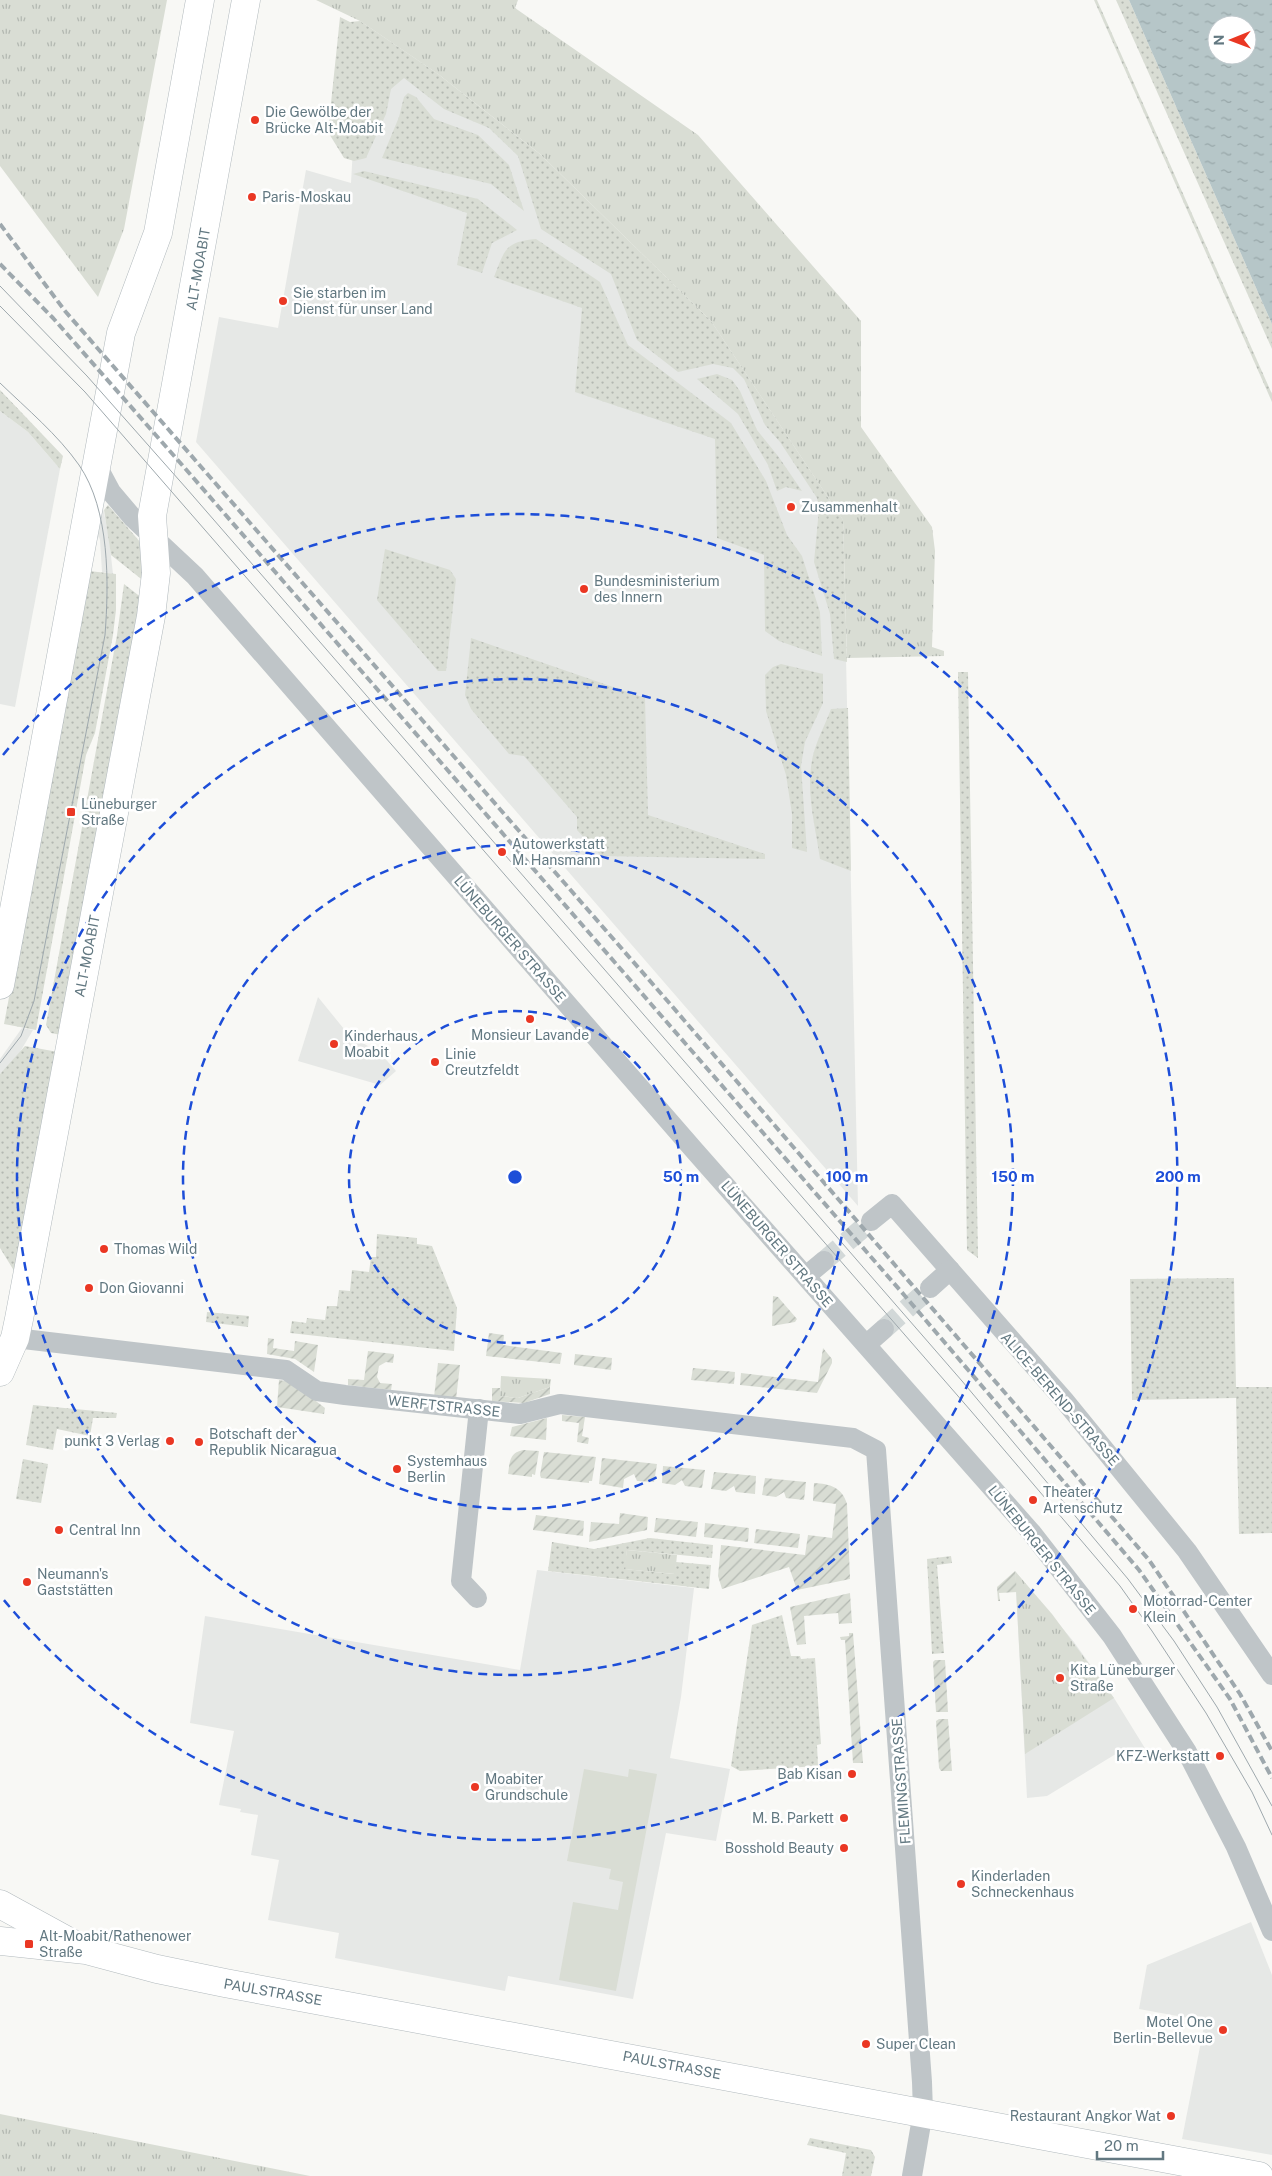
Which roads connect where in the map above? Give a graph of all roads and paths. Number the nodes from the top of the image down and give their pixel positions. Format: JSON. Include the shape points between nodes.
{"nodes":[{"id":1,"x":246,"y":0,"type":"edge"},
{"id":2,"x":200,"y":1,"type":"edge"},
{"id":3,"x":96,"y":464,"type":"junction"},
{"id":4,"x":154,"y":538,"type":"junction"},
{"id":5,"x":0,"y":986,"type":"edge"},
{"id":6,"x":871,"y":1222,"type":"tunnel mouth"},
{"id":7,"x":824,"y":1261,"type":"tunnel mouth"},
{"id":8,"x":950,"y":1270,"type":"junction"},
{"id":9,"x":806,"y":1276,"type":"junction"},
{"id":10,"x":930,"y":1288,"type":"tunnel mouth"},
{"id":11,"x":884,"y":1329,"type":"tunnel mouth"},
{"id":12,"x":7,"y":1337,"type":"edge"},
{"id":13,"x":867,"y":1344,"type":"junction"},
{"id":14,"x":0,"y":1372,"type":"edge"},
{"id":15,"x":479,"y":1409,"type":"junction"},
{"id":16,"x":876,"y":1450,"type":"joint"},
{"id":17,"x":477,"y":1598,"type":"dead end"},
{"id":18,"x":1272,"y":1675,"type":"edge"},
{"id":19,"x":0,"y":1904,"type":"edge"},
{"id":20,"x":1268,"y":1911,"type":"edge"},
{"id":21,"x":1272,"y":1931,"type":"edge"},
{"id":22,"x":0,"y":1940,"type":"edge"},
{"id":23,"x":86,"y":1950,"type":"junction"},
{"id":24,"x":923,"y":2112,"type":"junction"},
{"id":25,"x":912,"y":2176,"type":"edge"},
{"id":26,"x":1259,"y":2176,"type":"edge"}],
"edges":[{"from":1,"to":4,"type":"street","name":"ALT-MOABIT","via":[[152,516]]},
{"from":2,"to":3,"type":"street","via":[[158,233],[121,333]]},
{"from":3,"to":4,"type":"street","via":[[110,492]]},
{"from":3,"to":5,"type":"street"},
{"from":4,"to":9,"type":"street","name":"LÜNEBURGER STRASSE","via":[[195,576]]},
{"from":4,"to":12,"type":"street","name":"ALT-MOABIT","via":[[154,599]]},
{"from":6,"to":8,"type":"street","name":"ALICE-BEREND-STRASSE","via":[[892,1204]]},
{"from":7,"to":9,"type":"street"},
{"from":8,"to":10,"type":"street"},
{"from":8,"to":18,"type":"street","name":"ALICE-BEREND-STRASSE","via":[[1064,1400],[1187,1551]]},
{"from":9,"to":13,"type":"street","name":"LÜNEBURGER STRASSE"},
{"from":11,"to":13,"type":"street"},
{"from":12,"to":14,"type":"street","name":"ALT-MOABIT"},
{"from":12,"to":15,"type":"street","name":"WERFTSTRASSE","via":[[286,1370],[317,1391]]},
{"from":13,"to":20,"type":"street","name":"LÜNEBURGER STRASSE","via":[[1031,1532],[1112,1636],[1187,1752]]},
{"from":15,"to":16,"type":"street","name":"WERFTSTRASSE","via":[[520,1414],[560,1404],[853,1438]]},
{"from":15,"to":17,"type":"street","via":[[462,1581]]},
{"from":16,"to":24,"type":"street","name":"FLEMINGSTRASSE","via":[[888,1580]]},
{"from":19,"to":23,"type":"street","name":"PAULSTRASSE"},
{"from":20,"to":21,"type":"street","name":"LÜNEBURGER STRASSE"},
{"from":22,"to":23,"type":"street","name":"PAULSTRASSE"},
{"from":23,"to":24,"type":"street","name":"PAULSTRASSE","via":[[225,1983]]},
{"from":24,"to":25,"type":"street","name":"FLEMINGSTRASSE"},
{"from":24,"to":26,"type":"street","name":"PAULSTRASSE"}]}
